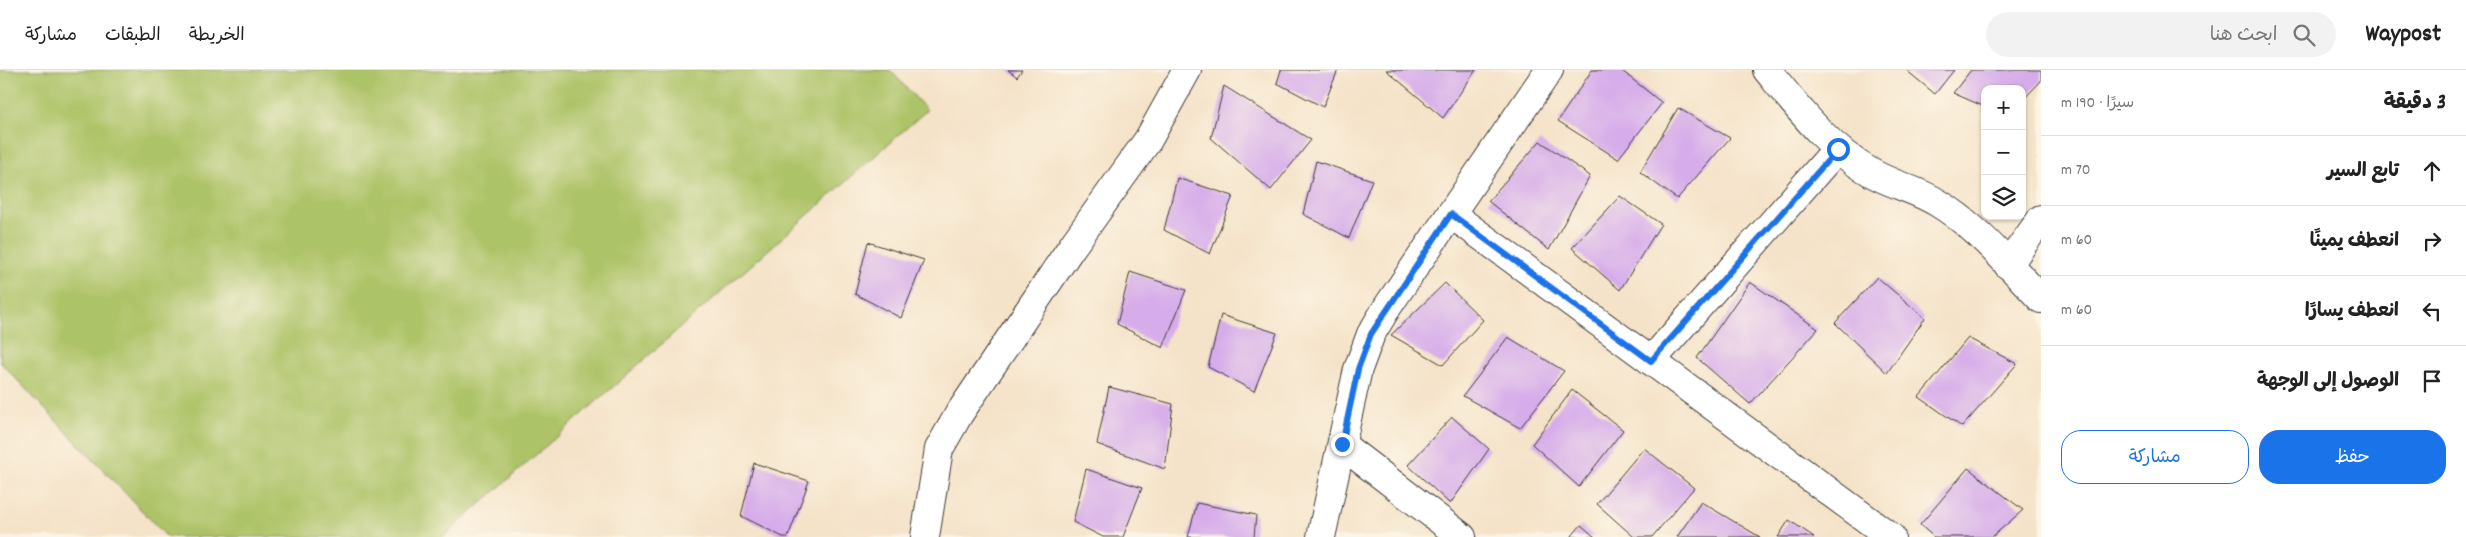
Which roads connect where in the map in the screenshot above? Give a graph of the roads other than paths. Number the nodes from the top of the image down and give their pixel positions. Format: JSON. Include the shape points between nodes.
{"nodes":[{"id":1,"x":1188,"y":70,"type":"edge"},
{"id":2,"x":1549,"y":70,"type":"edge"},
{"id":3,"x":1767,"y":70,"type":"edge"},
{"id":4,"x":1838,"y":149,"type":"junction"},
{"id":5,"x":1451,"y":214,"type":"junction"},
{"id":6,"x":2041,"y":219,"type":"edge"},
{"id":7,"x":2008,"y":266,"type":"junction"},
{"id":8,"x":2041,"y":299,"type":"edge"},
{"id":9,"x":1651,"y":361,"type":"junction"},
{"id":10,"x":1342,"y":444,"type":"junction"},
{"id":11,"x":925,"y":537,"type":"edge"},
{"id":12,"x":1321,"y":537,"type":"edge"},
{"id":13,"x":1462,"y":537,"type":"edge"},
{"id":14,"x":1891,"y":537,"type":"edge"}],
"edges":[{"from":1,"to":11,"type":"street","via":[[1148,140],[958,414],[939,450]]},
{"from":2,"to":5,"type":"street"},
{"from":3,"to":4,"type":"street","via":[[1806,118]]},
{"from":4,"to":7,"type":"street","via":[[1872,174],[1938,202],[1968,225]]},
{"from":4,"to":9,"type":"street"},
{"from":5,"to":9,"type":"street"},
{"from":5,"to":10,"type":"street","via":[[1371,334],[1358,369]]},
{"from":6,"to":7,"type":"street"},
{"from":7,"to":8,"type":"street"},
{"from":9,"to":14,"type":"street"},
{"from":10,"to":12,"type":"street"},
{"from":10,"to":13,"type":"street"}]}
